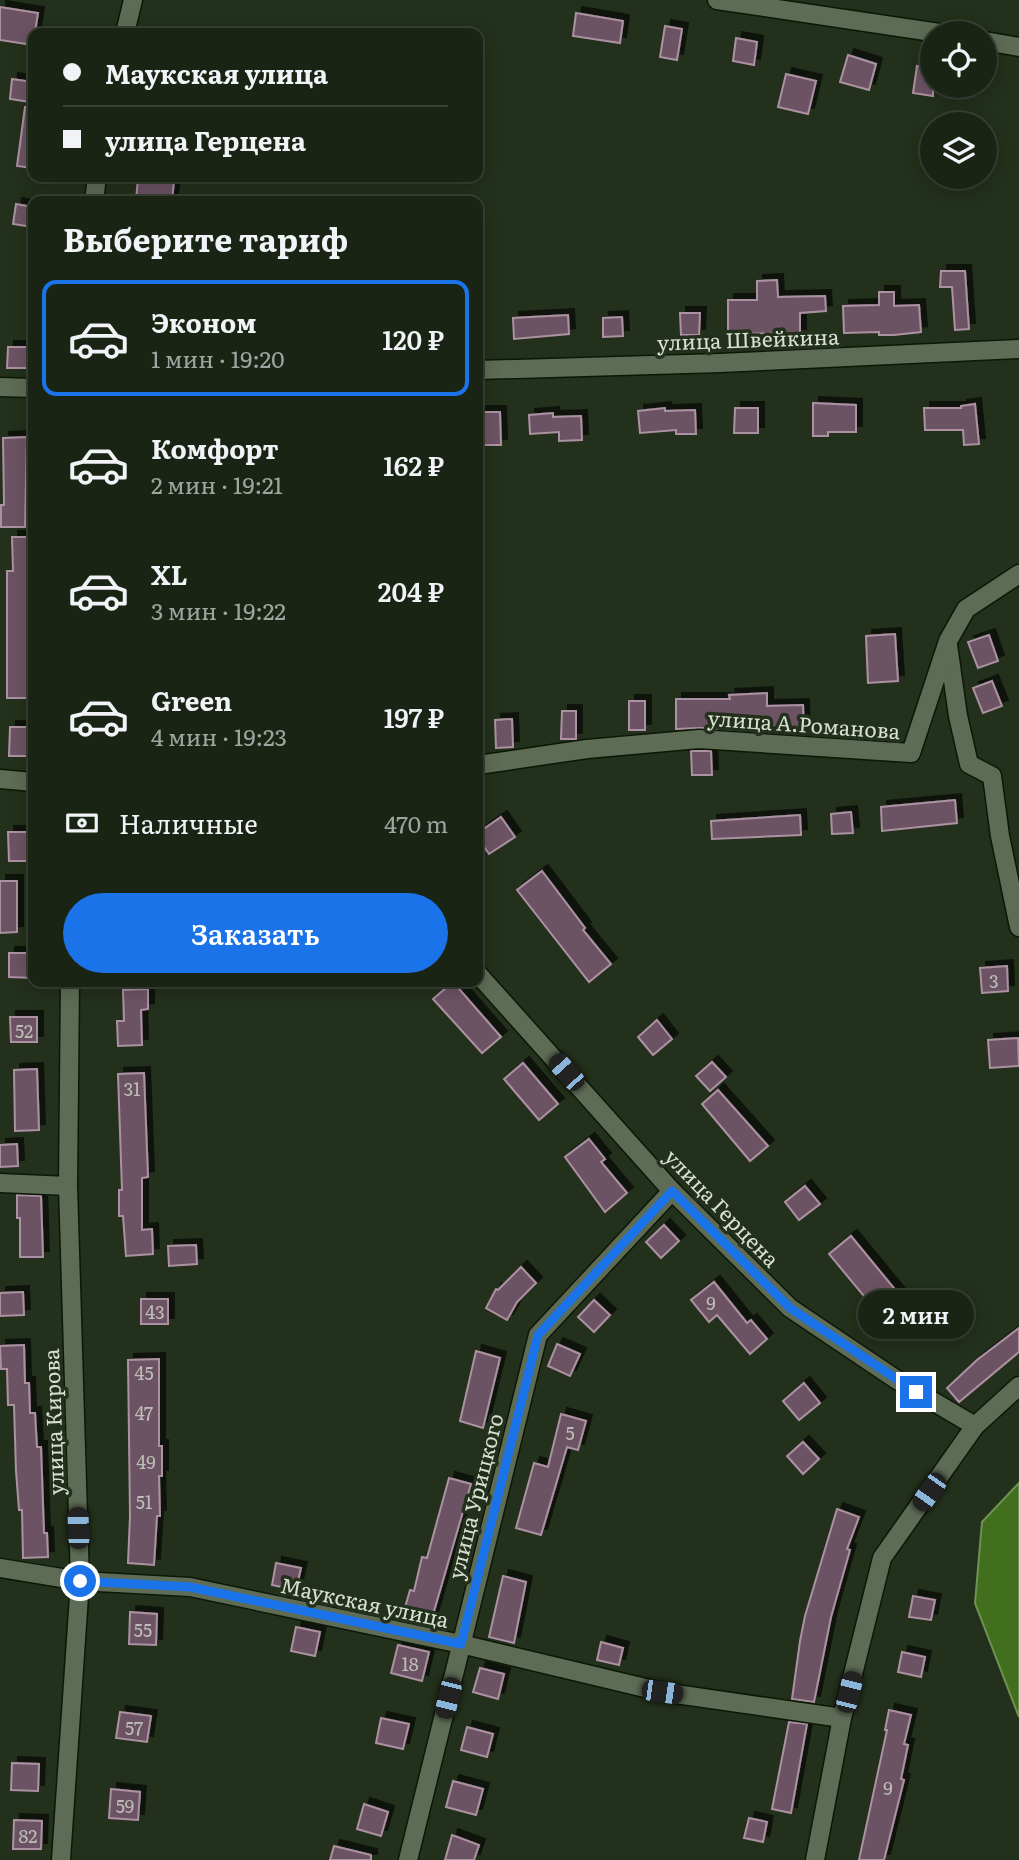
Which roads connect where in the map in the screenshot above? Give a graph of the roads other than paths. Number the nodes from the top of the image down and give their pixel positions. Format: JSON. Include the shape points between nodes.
{"nodes":[{"id":1,"x":133,"y":0,"type":"edge"},
{"id":2,"x":717,"y":0,"type":"edge"},
{"id":3,"x":126,"y":28,"type":"edge"},
{"id":4,"x":920,"y":30,"type":"edge"},
{"id":5,"x":997,"y":43,"type":"edge"},
{"id":6,"x":1019,"y":47,"type":"edge"},
{"id":7,"x":1019,"y":349,"type":"edge"},
{"id":8,"x":483,"y":370,"type":"edge"},
{"id":9,"x":0,"y":387,"type":"edge"},
{"id":10,"x":28,"y":388,"type":"edge"},
{"id":11,"x":1019,"y":574,"type":"edge"},
{"id":12,"x":948,"y":641,"type":"junction"},
{"id":13,"x":483,"y":764,"type":"edge"},
{"id":14,"x":0,"y":779,"type":"edge"},
{"id":15,"x":28,"y":782,"type":"edge"},
{"id":16,"x":1019,"y":926,"type":"edge"},
{"id":17,"x":483,"y":980,"type":"edge"},
{"id":18,"x":70,"y":987,"type":"edge"},
{"id":19,"x":0,"y":1183,"type":"edge"},
{"id":20,"x":68,"y":1186,"type":"junction"},
{"id":21,"x":672,"y":1191,"type":"junction"},
{"id":22,"x":1019,"y":1386,"type":"edge"},
{"id":23,"x":975,"y":1426,"type":"junction"},
{"id":24,"x":0,"y":1568,"type":"edge"},
{"id":25,"x":80,"y":1581,"type":"junction"},
{"id":26,"x":461,"y":1644,"type":"junction"},
{"id":27,"x":842,"y":1718,"type":"junction"},
{"id":28,"x":61,"y":1860,"type":"edge"},
{"id":29,"x":408,"y":1860,"type":"edge"},
{"id":30,"x":815,"y":1860,"type":"edge"}],
"edges":[{"from":1,"to":3,"type":"street"},
{"from":2,"to":4,"type":"street"},
{"from":5,"to":6,"type":"street"},
{"from":7,"to":8,"type":"street","name":"улица Швейкина"},
{"from":9,"to":10,"type":"street"},
{"from":11,"to":12,"type":"street","name":"улица А.Романова","via":[[966,609]]},
{"from":12,"to":13,"type":"street","name":"улица А.Романова","via":[[911,753],[699,739]]},
{"from":12,"to":16,"type":"street","via":[[969,764],[992,776]]},
{"from":14,"to":15,"type":"street"},
{"from":17,"to":21,"type":"street","name":"улица Герцена"},
{"from":18,"to":20,"type":"street","name":"улица Кирова"},
{"from":19,"to":20,"type":"street"},
{"from":20,"to":25,"type":"street","name":"улица Кирова"},
{"from":21,"to":23,"type":"street","name":"улица Герцена","via":[[790,1308]]},
{"from":21,"to":26,"type":"street","name":"улица Урицкого","via":[[538,1335]]},
{"from":22,"to":23,"type":"street"},
{"from":23,"to":27,"type":"street","via":[[882,1559]]},
{"from":24,"to":25,"type":"street","name":"Маукская улица"},
{"from":25,"to":26,"type":"street","name":"Маукская улица","via":[[190,1587]]},
{"from":25,"to":28,"type":"street","name":"улица Кирова"},
{"from":26,"to":27,"type":"street","name":"Маукская улица","via":[[662,1692]]},
{"from":26,"to":29,"type":"street","name":"улица Урицкого"},
{"from":27,"to":30,"type":"street"}]}
